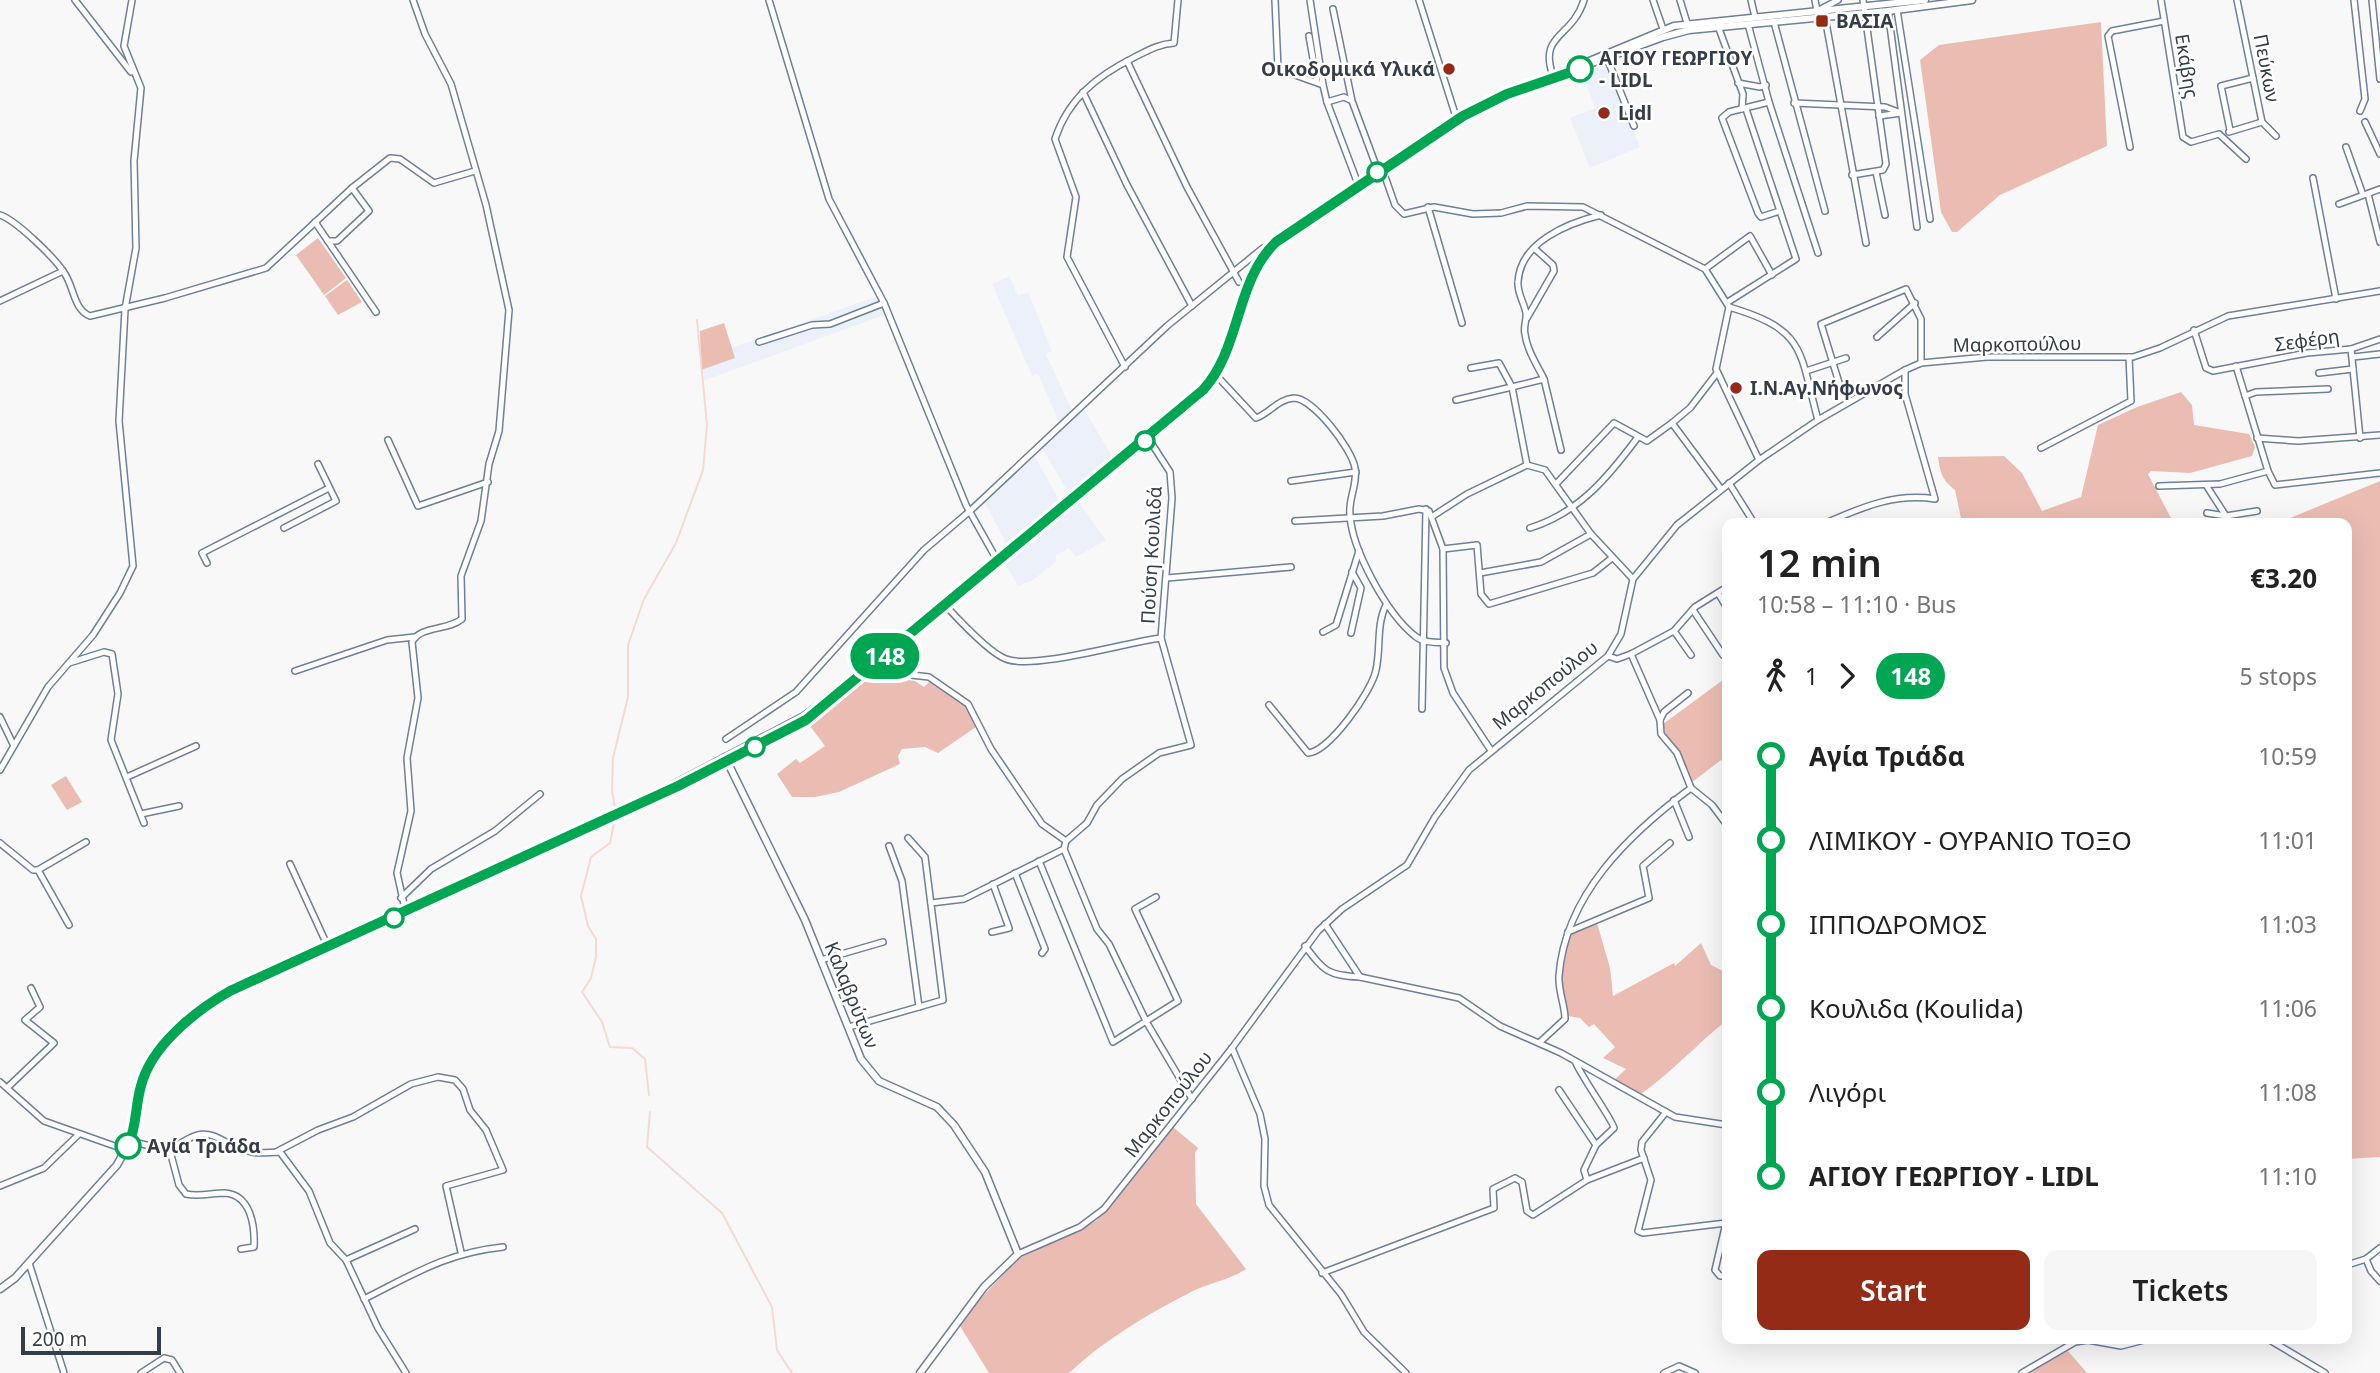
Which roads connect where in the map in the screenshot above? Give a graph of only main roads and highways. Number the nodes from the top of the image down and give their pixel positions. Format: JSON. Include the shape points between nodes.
{"nodes":[{"id":1,"x":1925,"y":0,"type":"edge"},
{"id":2,"x":1972,"y":0,"type":"edge"},
{"id":3,"x":1864,"y":7,"type":"edge"},
{"id":4,"x":1553,"y":76,"type":"junction"},
{"id":5,"x":849,"y":684,"type":"junction"},
{"id":6,"x":728,"y":758,"type":"junction"},
{"id":7,"x":1018,"y":1254,"type":"joint"},
{"id":8,"x":0,"y":1289,"type":"edge"},
{"id":9,"x":920,"y":1373,"type":"edge"}],
"edges":[{"from":1,"to":3,"type":"main road"},
{"from":2,"to":3,"type":"main road","via":[[1888,12]]},
{"from":3,"to":4,"type":"main road","via":[[1825,18],[1670,34]]},
{"from":3,"to":4,"type":"main road","via":[[1687,23]]},
{"from":4,"to":5,"type":"main road","via":[[1457,120],[1273,245],[1257,267],[1216,375],[1195,398]]},
{"from":5,"to":6,"type":"main road","via":[[804,716]]},
{"from":5,"to":6,"type":"main road","via":[[806,720]]},
{"from":6,"to":7,"type":"main road","name":"Καλαβρύτων","via":[[861,1059],[879,1081],[929,1103],[954,1125],[985,1172]]},
{"from":6,"to":8,"type":"main road","via":[[219,998],[160,1049],[141,1083],[130,1141],[111,1173]]},
{"from":7,"to":9,"type":"main road","name":"Μαρκοπούλου","via":[[984,1287]]}]}
